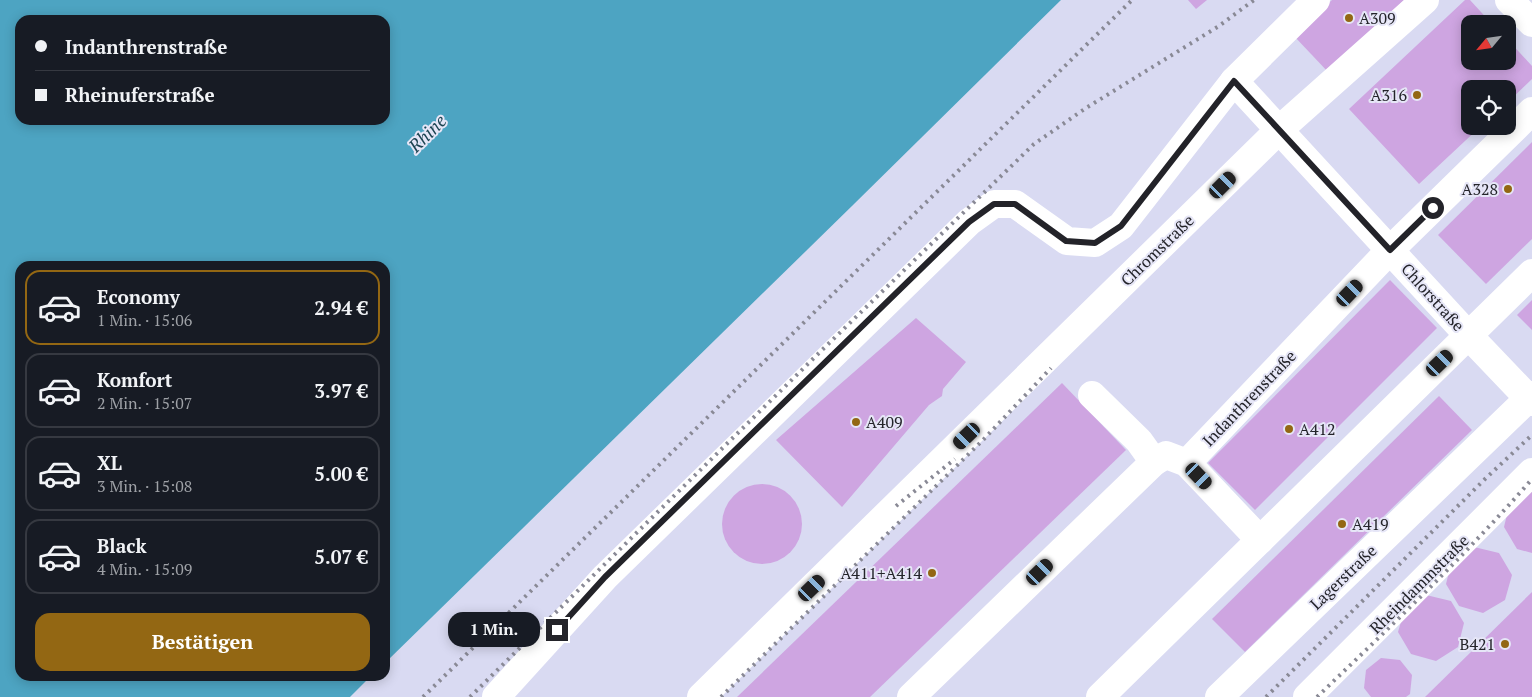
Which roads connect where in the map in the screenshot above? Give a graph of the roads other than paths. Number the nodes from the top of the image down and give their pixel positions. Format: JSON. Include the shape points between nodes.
{"nodes":[{"id":1,"x":1316,"y":0,"type":"edge"},
{"id":2,"x":1425,"y":0,"type":"edge"},
{"id":3,"x":1510,"y":0,"type":"edge"},
{"id":4,"x":1532,"y":23,"type":"edge"},
{"id":5,"x":1234,"y":81,"type":"junction"},
{"id":6,"x":1532,"y":111,"type":"edge"},
{"id":7,"x":1280,"y":129,"type":"junction"},
{"id":8,"x":1390,"y":250,"type":"junction"},
{"id":9,"x":1532,"y":273,"type":"edge"},
{"id":10,"x":1468,"y":335,"type":"junction"},
{"id":11,"x":1092,"y":395,"type":"dead end"},
{"id":12,"x":1531,"y":398,"type":"edge"},
{"id":13,"x":1154,"y":462,"type":"junction"},
{"id":14,"x":1186,"y":463,"type":"junction"},
{"id":15,"x":1532,"y":472,"type":"edge"},
{"id":16,"x":1260,"y":540,"type":"junction"},
{"id":17,"x":496,"y":697,"type":"edge"},
{"id":18,"x":701,"y":697,"type":"edge"},
{"id":19,"x":911,"y":697,"type":"edge"},
{"id":20,"x":1100,"y":697,"type":"edge"},
{"id":21,"x":1219,"y":697,"type":"edge"},
{"id":22,"x":1307,"y":697,"type":"edge"}],
"edges":[{"from":1,"to":5,"type":"street"},
{"from":2,"to":7,"type":"street","name":"Chromstraße"},
{"from":3,"to":4,"type":"street"},
{"from":5,"to":7,"type":"street","name":"Chlorstraße"},
{"from":5,"to":17,"type":"street","via":[[1121,226],[1095,243],[1066,241],[1015,204],[994,204],[969,222],[605,577]]},
{"from":6,"to":8,"type":"street","name":"Indanthrenstraße"},
{"from":7,"to":8,"type":"street","name":"Chlorstraße"},
{"from":7,"to":18,"type":"street","name":"Chromstraße"},
{"from":8,"to":10,"type":"street","name":"Chlorstraße"},
{"from":8,"to":14,"type":"street","name":"Indanthrenstraße"},
{"from":9,"to":10,"type":"street"},
{"from":10,"to":12,"type":"street","name":"Chlorstraße"},
{"from":10,"to":16,"type":"street"},
{"from":11,"to":13,"type":"street","via":[[1139,441]]},
{"from":12,"to":21,"type":"street","name":"Lagerstraße"},
{"from":13,"to":14,"type":"street","via":[[1166,455]]},
{"from":13,"to":19,"type":"street"},
{"from":14,"to":16,"type":"street"},
{"from":15,"to":22,"type":"street","name":"Rheindammstraße"},
{"from":16,"to":20,"type":"street"}]}
